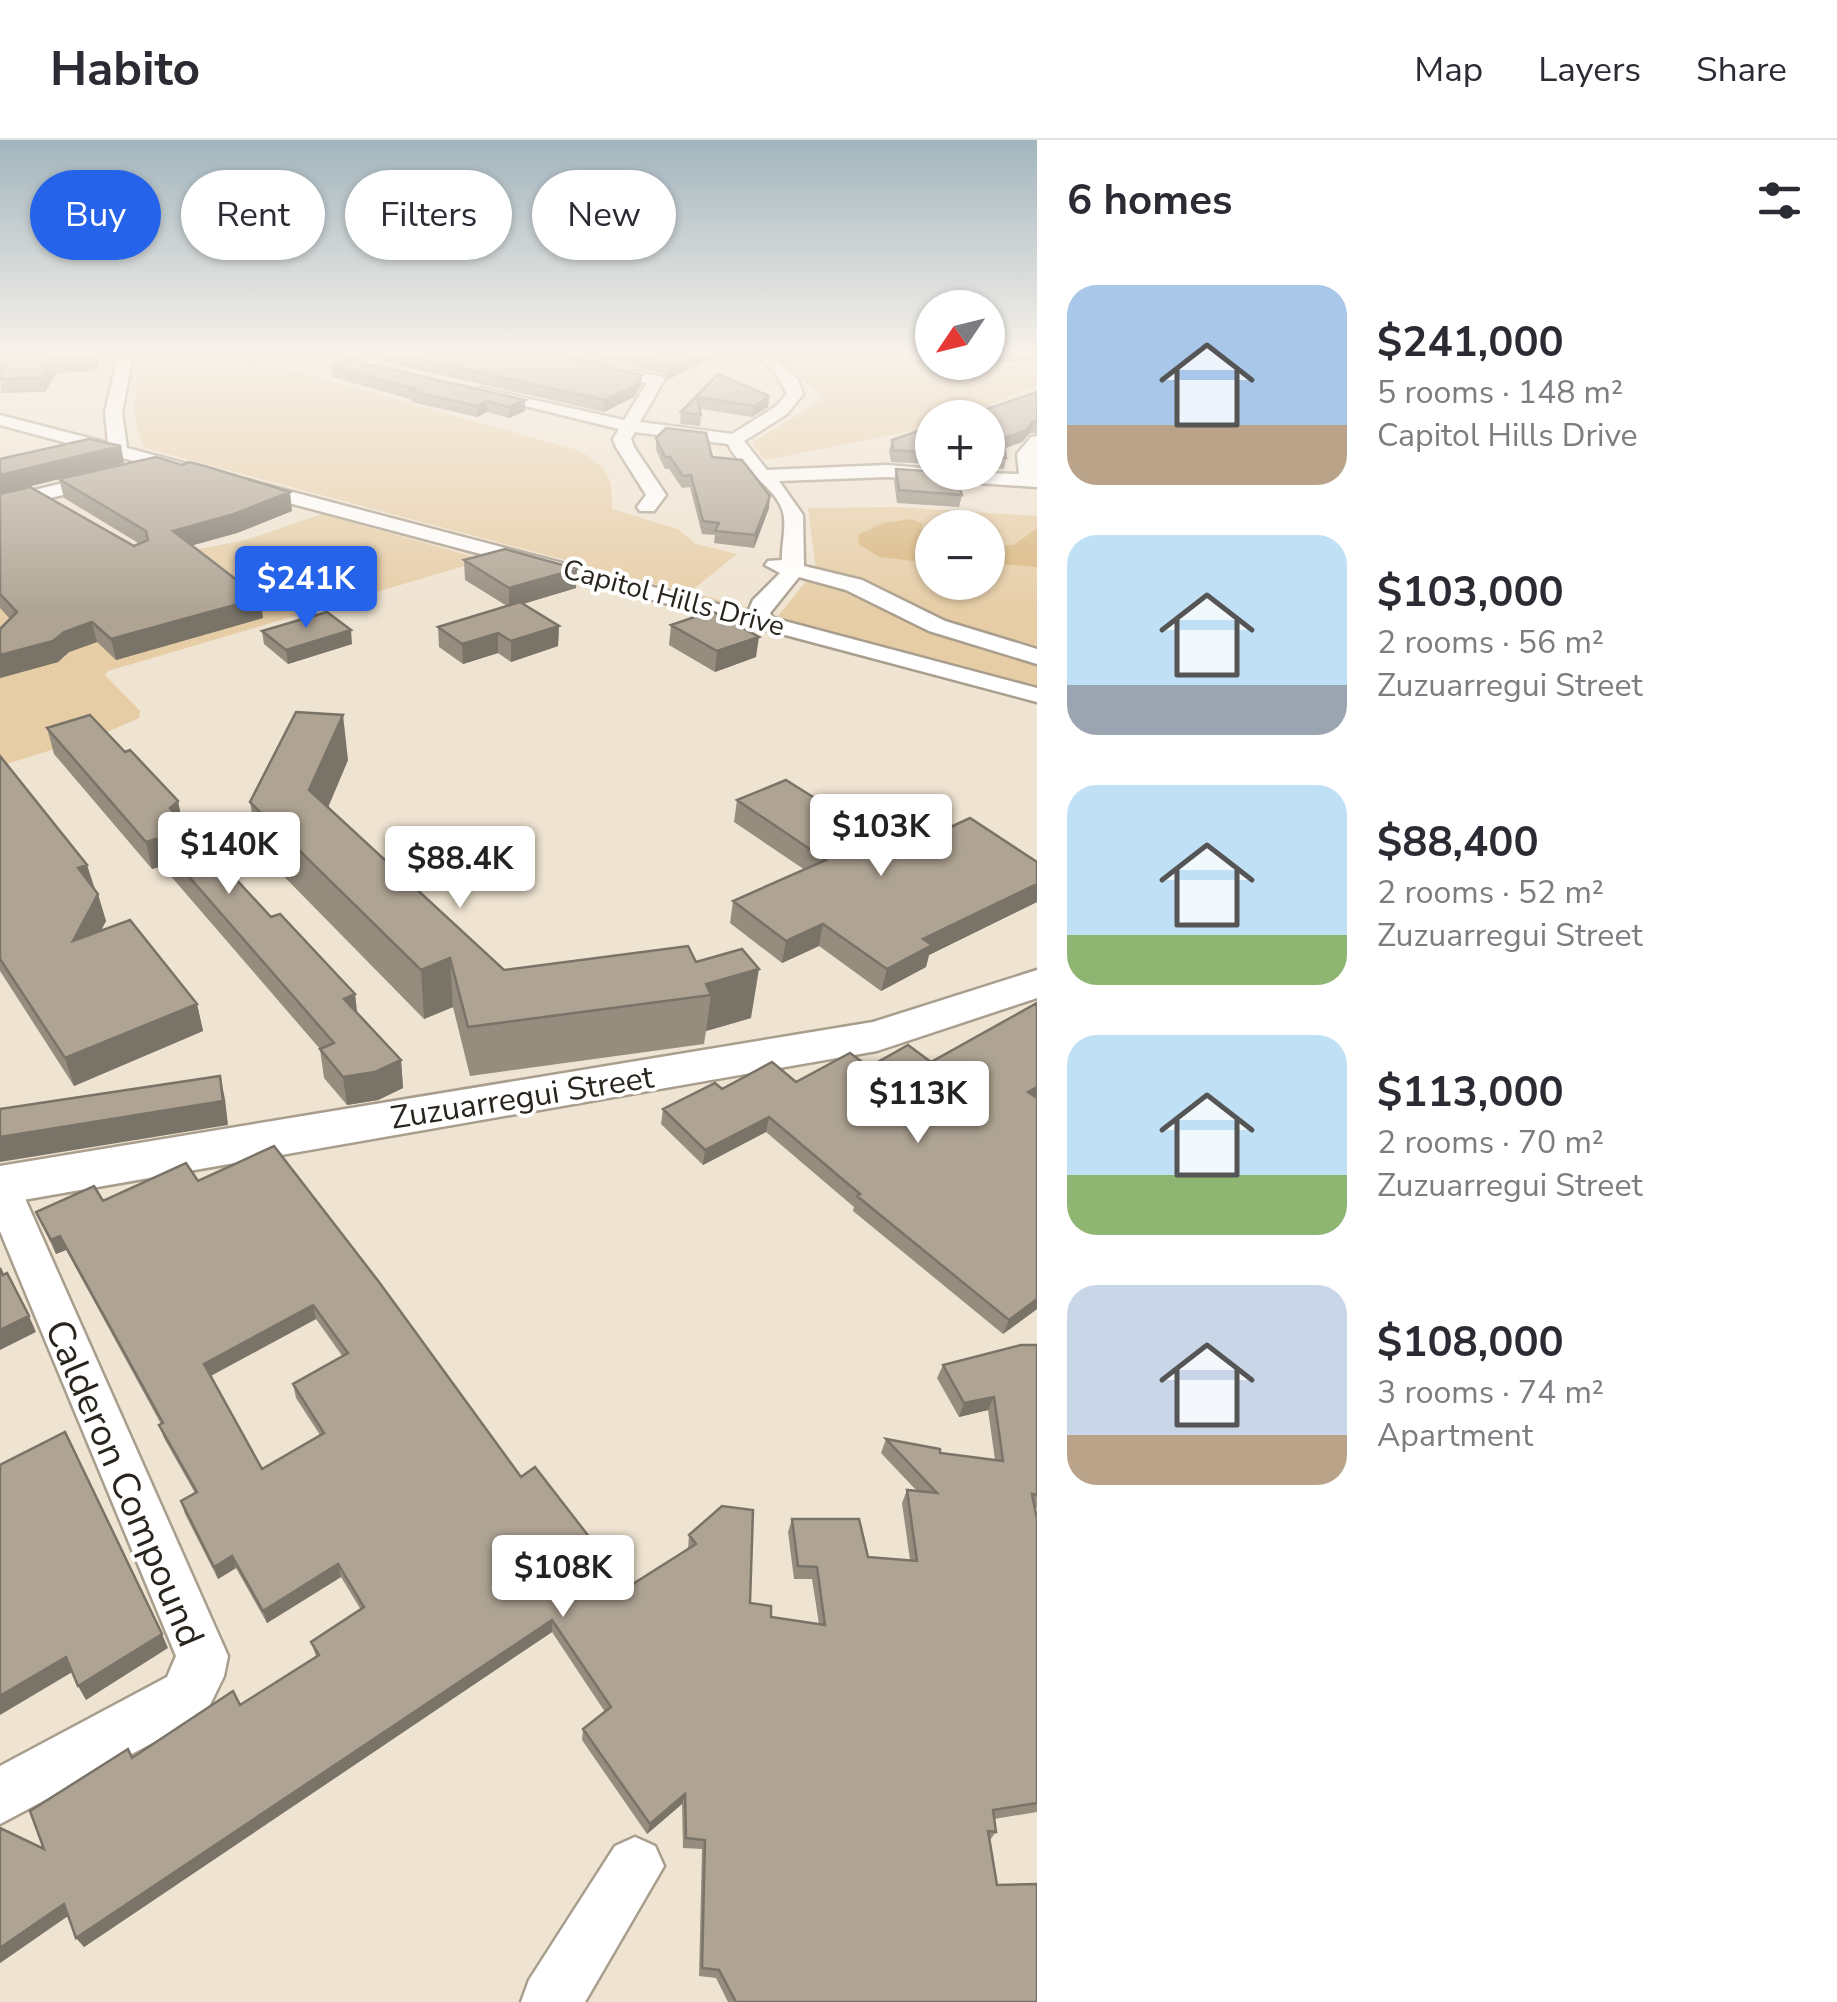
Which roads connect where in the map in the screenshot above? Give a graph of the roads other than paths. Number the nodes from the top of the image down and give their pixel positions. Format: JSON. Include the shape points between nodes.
{"nodes":[{"id":1,"x":77,"y":439,"type":"edge"},
{"id":2,"x":115,"y":439,"type":"edge"},
{"id":3,"x":622,"y":439,"type":"edge"},
{"id":4,"x":727,"y":439,"type":"edge"},
{"id":5,"x":735,"y":440,"type":"joint"},
{"id":6,"x":1037,"y":441,"type":"edge"},
{"id":7,"x":118,"y":449,"type":"junction"},
{"id":8,"x":164,"y":464,"type":"junction"},
{"id":9,"x":764,"y":476,"type":"junction"},
{"id":10,"x":1033,"y":481,"type":"edge"},
{"id":11,"x":38,"y":495,"type":"junction"},
{"id":12,"x":0,"y":504,"type":"edge"},
{"id":13,"x":647,"y":506,"type":"dead end"},
{"id":14,"x":72,"y":515,"type":"edge"},
{"id":15,"x":779,"y":566,"type":"junction"},
{"id":16,"x":764,"y":622,"type":"junction"},
{"id":17,"x":1037,"y":657,"type":"edge"},
{"id":18,"x":1037,"y":695,"type":"edge"},
{"id":19,"x":1037,"y":984,"type":"edge"},
{"id":20,"x":0,"y":1185,"type":"edge"},
{"id":21,"x":0,"y":1796,"type":"edge"},
{"id":22,"x":635,"y":1866,"type":"dead end"},
{"id":23,"x":551,"y":2002,"type":"edge"}],
"edges":[{"from":1,"to":7,"type":"street","name":"Capitol Hills Drive"},
{"from":2,"to":7,"type":"street"},
{"from":3,"to":13,"type":"street","via":[[626,455],[654,485],[656,496]]},
{"from":4,"to":5,"type":"street"},
{"from":5,"to":9,"type":"street","via":[[739,454]]},
{"from":6,"to":10,"type":"street","via":[[1026,454]]},
{"from":7,"to":8,"type":"street","name":"Capitol Hills Drive"},
{"from":8,"to":11,"type":"street"},
{"from":8,"to":16,"type":"street","name":"Capitol Hills Drive","via":[[728,604]]},
{"from":9,"to":10,"type":"street","via":[[888,471]]},
{"from":9,"to":15,"type":"street","via":[[793,509],[794,528]]},
{"from":11,"to":12,"type":"street"},
{"from":11,"to":14,"type":"street"},
{"from":15,"to":16,"type":"street","via":[[761,605]]},
{"from":15,"to":17,"type":"street","via":[[854,585],[971,639]]},
{"from":16,"to":18,"type":"street","name":"Capitol Hills Drive"},
{"from":19,"to":20,"type":"street","name":"Zuzuarregui Street","via":[[877,1036]]},
{"from":20,"to":21,"type":"street","name":"Calderon Compound","via":[[202,1656],[186,1696]]},
{"from":22,"to":23,"type":"street"}]}
